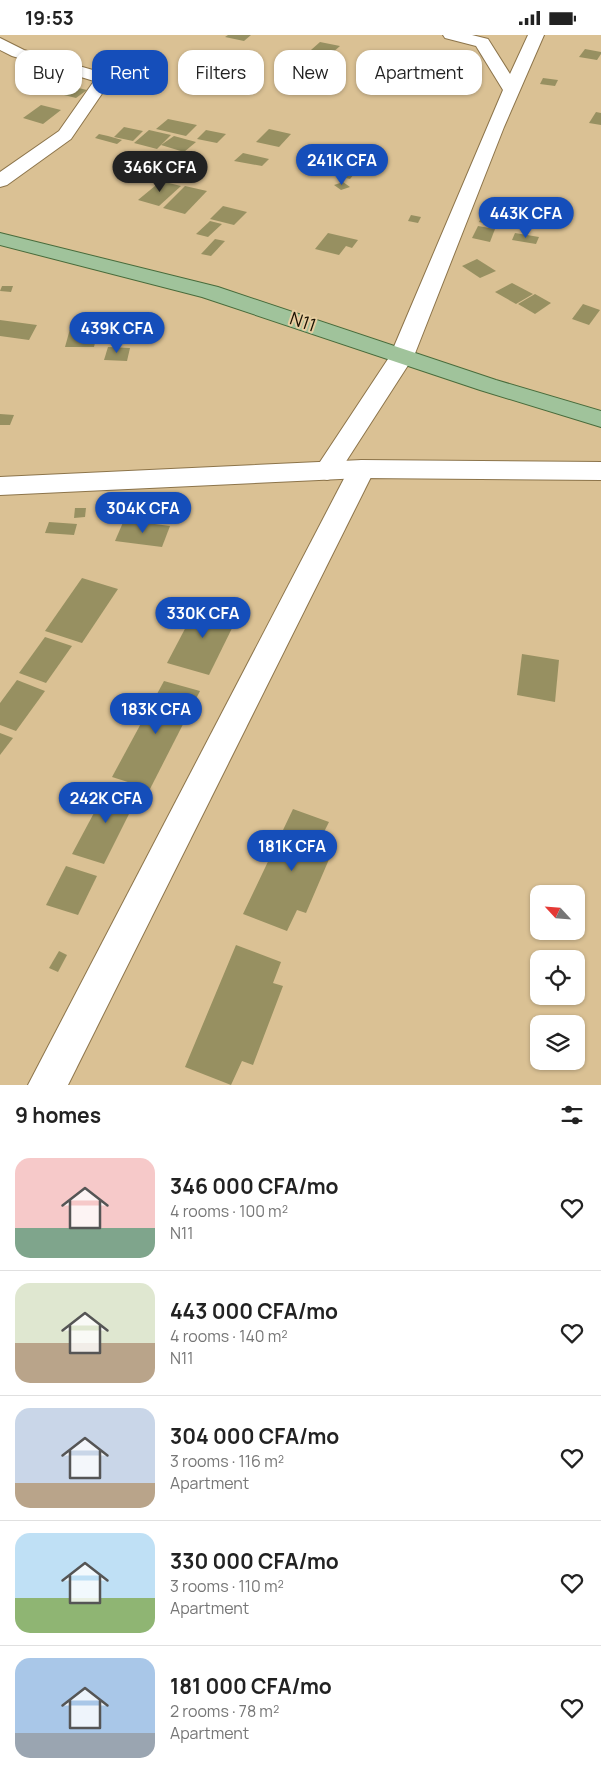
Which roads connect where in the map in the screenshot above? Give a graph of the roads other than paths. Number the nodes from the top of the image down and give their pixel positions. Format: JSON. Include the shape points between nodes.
{"nodes":[{"id":1,"x":451,"y":35,"type":"edge"},
{"id":2,"x":536,"y":35,"type":"edge"},
{"id":3,"x":0,"y":43,"type":"edge"},
{"id":4,"x":512,"y":90,"type":"junction"},
{"id":5,"x":0,"y":181,"type":"edge"},
{"id":6,"x":0,"y":239,"type":"edge"},
{"id":7,"x":402,"y":356,"type":"junction"},
{"id":8,"x":601,"y":419,"type":"edge"},
{"id":9,"x":362,"y":469,"type":"junction"},
{"id":10,"x":327,"y":471,"type":"junction"},
{"id":11,"x":601,"y":471,"type":"edge"},
{"id":12,"x":0,"y":486,"type":"edge"},
{"id":13,"x":48,"y":1085,"type":"edge"}],
"edges":[{"from":1,"to":4,"type":"street","via":[[482,42]]},
{"from":2,"to":4,"type":"street"},
{"from":3,"to":5,"type":"street","via":[[18,53],[104,79],[65,135]]},
{"from":4,"to":7,"type":"street"},
{"from":6,"to":7,"type":"main road","name":"N11","via":[[210,292]]},
{"from":7,"to":8,"type":"main road","name":"N11"},
{"from":7,"to":10,"type":"street"},
{"from":9,"to":10,"type":"street"},
{"from":9,"to":11,"type":"street"},
{"from":9,"to":13,"type":"street"},
{"from":10,"to":12,"type":"street"}]}
